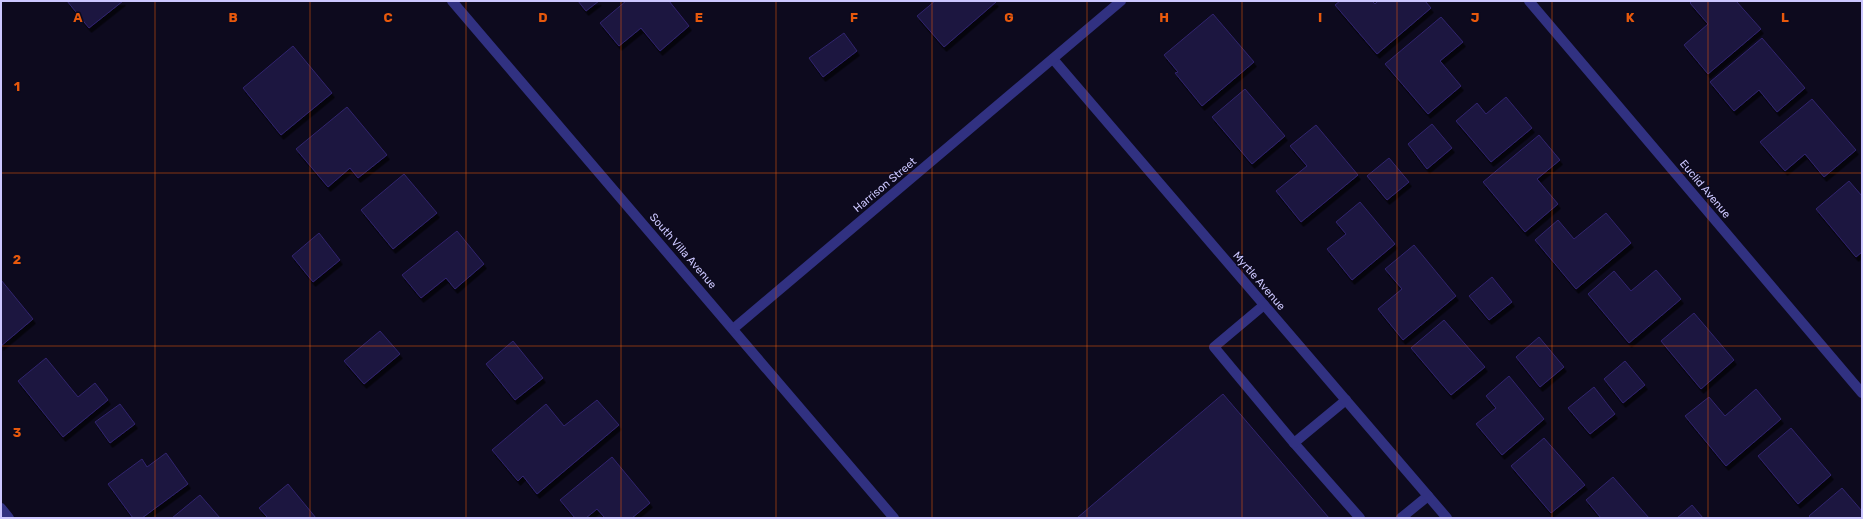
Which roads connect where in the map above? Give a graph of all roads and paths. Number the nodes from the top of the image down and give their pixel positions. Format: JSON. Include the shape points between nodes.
{"nodes":[{"id":1,"x":452,"y":1,"type":"edge"},
{"id":2,"x":1121,"y":1,"type":"edge"},
{"id":3,"x":1529,"y":1,"type":"edge"},
{"id":4,"x":1053,"y":60,"type":"junction"},
{"id":5,"x":1264,"y":305,"type":"junction"},
{"id":6,"x":733,"y":329,"type":"junction"},
{"id":7,"x":1862,"y":393,"type":"edge"},
{"id":8,"x":1346,"y":400,"type":"junction"},
{"id":9,"x":1294,"y":444,"type":"junction"},
{"id":10,"x":1428,"y":496,"type":"junction"},
{"id":11,"x":1,"y":508,"type":"edge"},
{"id":12,"x":9,"y":518,"type":"edge"},
{"id":13,"x":894,"y":518,"type":"edge"},
{"id":14,"x":1360,"y":518,"type":"edge"},
{"id":15,"x":1400,"y":518,"type":"edge"},
{"id":16,"x":1447,"y":518,"type":"edge"}],
"edges":[{"from":1,"to":6,"type":"street","name":"South Villa Avenue"},
{"from":2,"to":4,"type":"street","name":"Harrison Street"},
{"from":3,"to":7,"type":"street","name":"Euclid Avenue"},
{"from":4,"to":5,"type":"street","name":"Myrtle Avenue"},
{"from":4,"to":6,"type":"street","name":"Harrison Street"},
{"from":5,"to":8,"type":"street","name":"Myrtle Avenue"},
{"from":5,"to":9,"type":"street","via":[[1214,347]]},
{"from":6,"to":13,"type":"street","name":"South Villa Avenue"},
{"from":8,"to":9,"type":"street"},
{"from":8,"to":10,"type":"street","name":"Myrtle Avenue"},
{"from":9,"to":14,"type":"street"},
{"from":10,"to":15,"type":"street"},
{"from":10,"to":16,"type":"street","name":"Myrtle Avenue"},
{"from":11,"to":12,"type":"street"}]}
